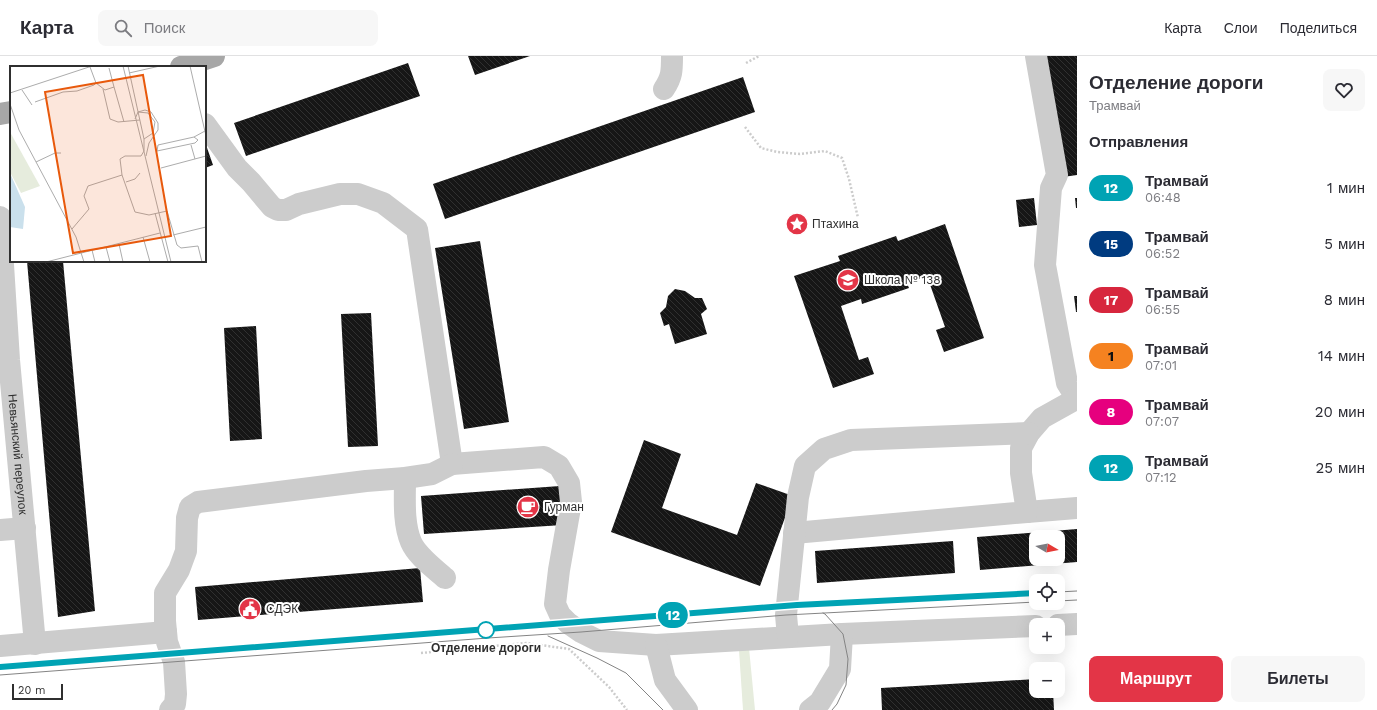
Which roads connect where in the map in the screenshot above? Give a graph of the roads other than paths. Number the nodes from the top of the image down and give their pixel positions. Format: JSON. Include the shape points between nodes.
{"nodes":[{"id":1,"x":214,"y":56,"type":"edge"},
{"id":2,"x":672,"y":56,"type":"edge"},
{"id":3,"x":1036,"y":56,"type":"edge"},
{"id":4,"x":184,"y":66,"type":"edge"},
{"id":5,"x":664,"y":89,"type":"dead end"},
{"id":6,"x":10,"y":112,"type":"edge"},
{"id":7,"x":0,"y":114,"type":"edge"},
{"id":8,"x":206,"y":125,"type":"edge"},
{"id":9,"x":0,"y":217,"type":"edge"},
{"id":10,"x":2,"y":278,"type":"edge"},
{"id":11,"x":4,"y":361,"type":"edge"},
{"id":12,"x":1077,"y":399,"type":"edge"},
{"id":13,"x":1029,"y":433,"type":"junction"},
{"id":14,"x":452,"y":464,"type":"junction"},
{"id":15,"x":405,"y":478,"type":"junction"},
{"id":16,"x":1077,"y":508,"type":"edge"},
{"id":17,"x":1027,"y":512,"type":"junction"},
{"id":18,"x":25,"y":528,"type":"junction"},
{"id":19,"x":0,"y":530,"type":"edge"},
{"id":20,"x":794,"y":533,"type":"junction"},
{"id":21,"x":445,"y":578,"type":"dead end"},
{"id":22,"x":1077,"y":624,"type":"edge"},
{"id":23,"x":1065,"y":625,"type":"edge"},
{"id":24,"x":1029,"y":626,"type":"edge"},
{"id":25,"x":166,"y":632,"type":"junction"},
{"id":26,"x":842,"y":634,"type":"junction"},
{"id":27,"x":788,"y":637,"type":"junction"},
{"id":28,"x":35,"y":644,"type":"junction"},
{"id":29,"x":656,"y":645,"type":"junction"},
{"id":30,"x":0,"y":646,"type":"edge"},
{"id":31,"x":170,"y":710,"type":"edge"},
{"id":32,"x":687,"y":710,"type":"edge"},
{"id":33,"x":810,"y":710,"type":"edge"}],
"edges":[{"from":1,"to":4,"type":"main road"},
{"from":2,"to":5,"type":"street","via":[[671,79]]},
{"from":3,"to":12,"type":"street","via":[[1056,175],[1052,188],[1044,265],[1067,384]]},
{"from":6,"to":7,"type":"main road"},
{"from":8,"to":14,"type":"street","via":[[237,168],[272,207],[278,210],[340,194],[358,194],[383,203],[417,229]]},
{"from":9,"to":10,"type":"street","name":"Невьянский переулок"},
{"from":10,"to":11,"type":"street","name":"Невьянский переулок"},
{"from":11,"to":18,"type":"street","name":"Невьянский переулок"},
{"from":12,"to":13,"type":"street","via":[[1042,418]]},
{"from":13,"to":17,"type":"street","via":[[1021,448],[1021,473]]},
{"from":13,"to":20,"type":"street","via":[[851,440],[824,449],[805,466]]},
{"from":14,"to":15,"type":"street","via":[[432,474]]},
{"from":14,"to":29,"type":"street","via":[[544,457],[559,466],[569,483],[571,502],[556,589],[555,604],[560,615],[581,632],[599,641]]},
{"from":15,"to":21,"type":"street","via":[[406,521],[411,543]]},
{"from":15,"to":25,"type":"street","via":[[198,502],[190,507],[187,518],[186,552],[165,593]]},
{"from":16,"to":17,"type":"street"},
{"from":17,"to":20,"type":"street"},
{"from":18,"to":19,"type":"street"},
{"from":18,"to":28,"type":"street","name":"Невьянский переулок"},
{"from":20,"to":27,"type":"street","via":[[786,615]]},
{"from":22,"to":23,"type":"street"},
{"from":24,"to":26,"type":"street"},
{"from":25,"to":28,"type":"street"},
{"from":25,"to":31,"type":"street","via":[[174,662],[176,694],[175,704]]},
{"from":26,"to":27,"type":"street"},
{"from":26,"to":33,"type":"street","via":[[840,669],[820,702]]},
{"from":27,"to":29,"type":"street"},
{"from":28,"to":30,"type":"street"},
{"from":29,"to":32,"type":"street","via":[[665,680]]}]}
